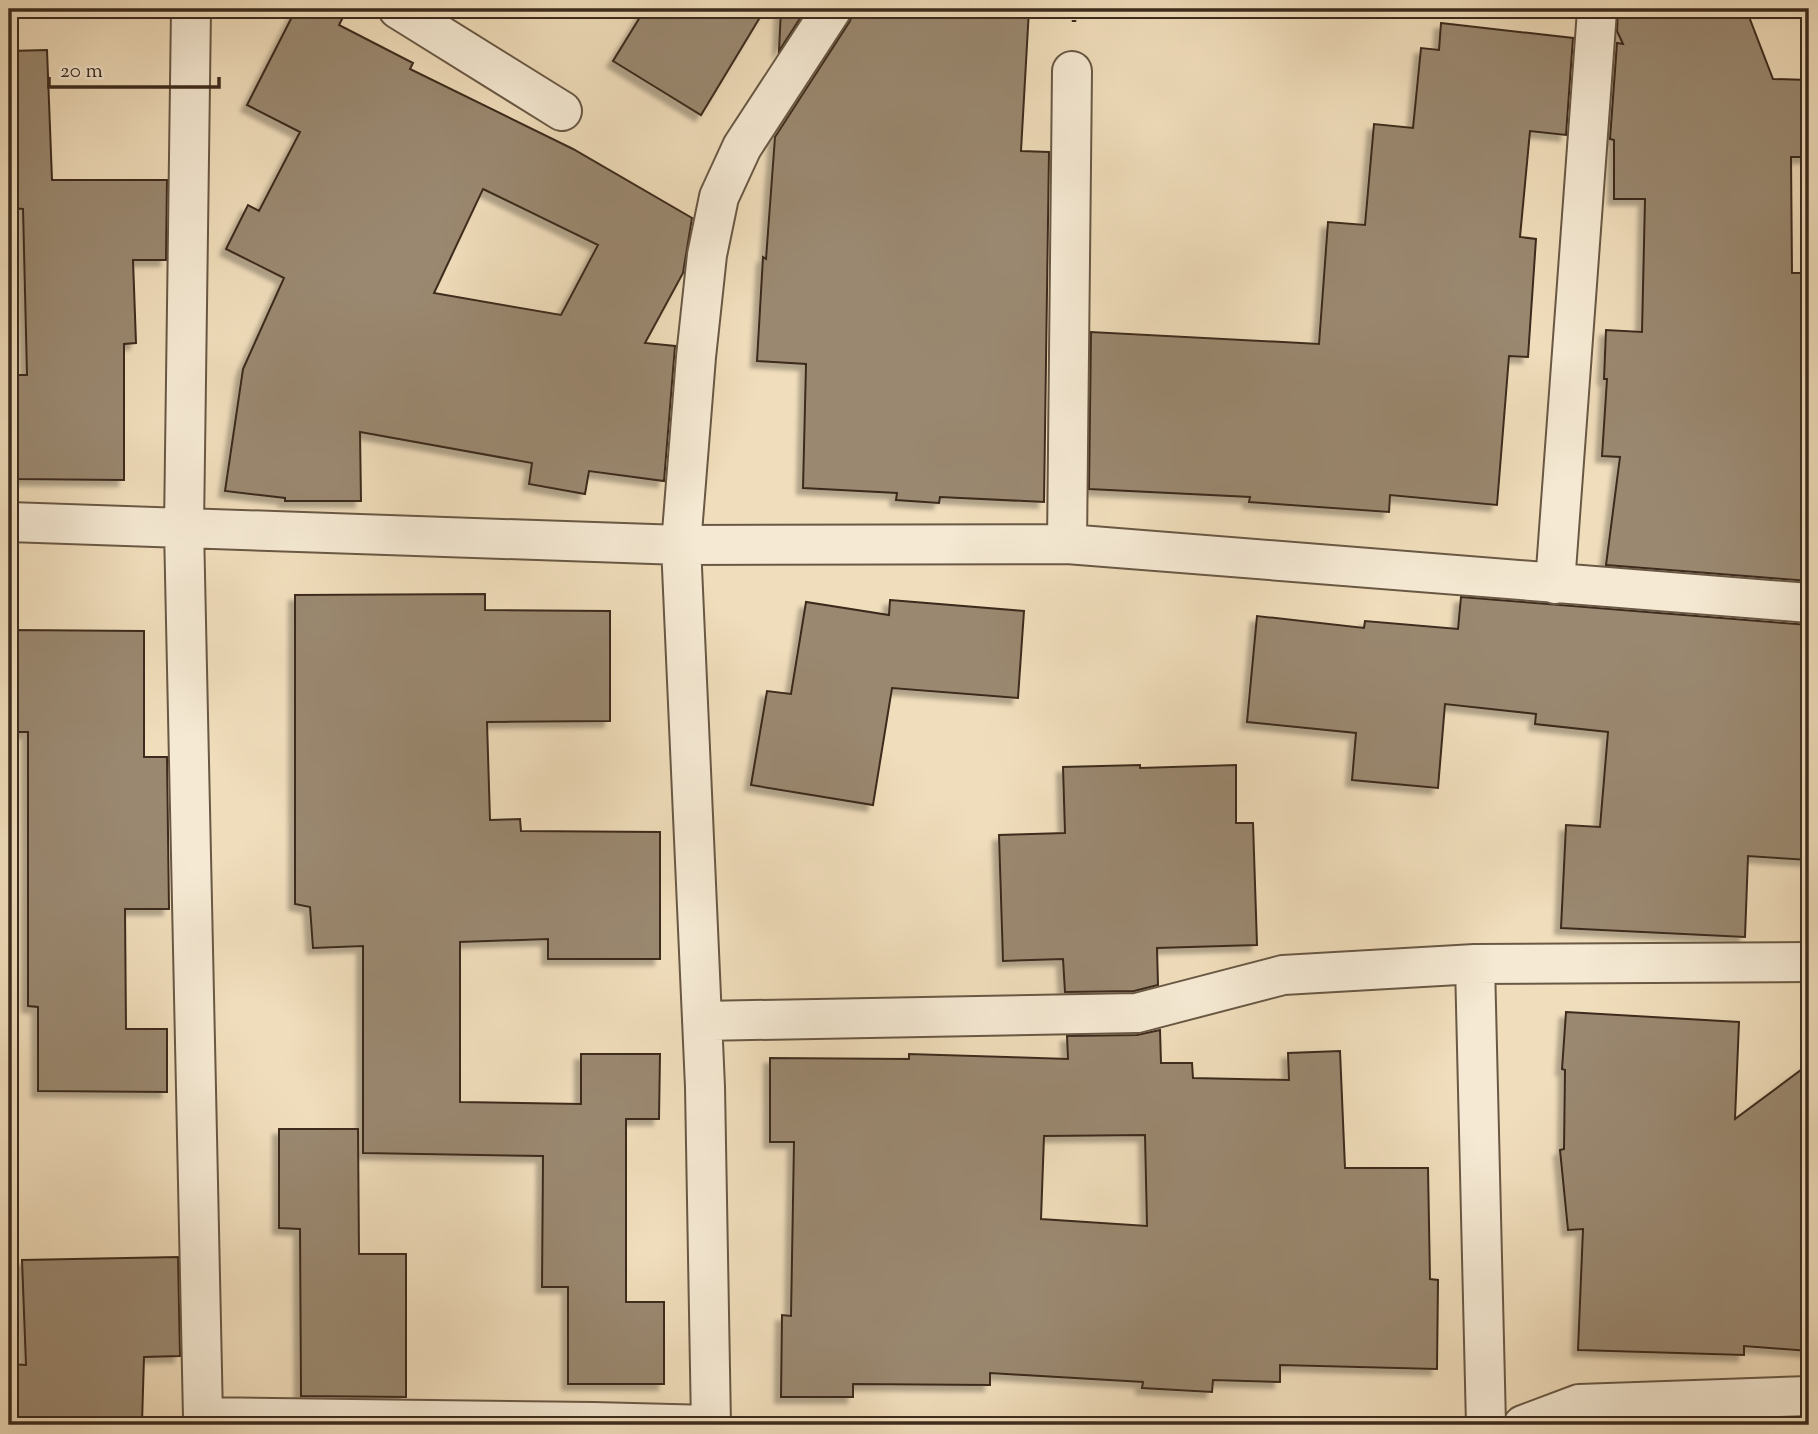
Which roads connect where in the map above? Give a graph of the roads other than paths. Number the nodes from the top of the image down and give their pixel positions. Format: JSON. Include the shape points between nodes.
{"nodes":[{"id":1,"x":191,"y":9,"type":"edge"},
{"id":2,"x":398,"y":9,"type":"edge"},
{"id":3,"x":832,"y":9,"type":"edge"},
{"id":4,"x":1597,"y":11,"type":"dead end"},
{"id":5,"x":1072,"y":71,"type":"dead end"},
{"id":6,"x":562,"y":111,"type":"dead end"},
{"id":7,"x":9,"y":522,"type":"edge"},
{"id":8,"x":184,"y":528,"type":"junction"},
{"id":9,"x":1067,"y":544,"type":"junction"},
{"id":10,"x":681,"y":545,"type":"junction"},
{"id":11,"x":1555,"y":584,"type":"junction"},
{"id":12,"x":1809,"y":603,"type":"edge"},
{"id":13,"x":1809,"y":962,"type":"edge"},
{"id":14,"x":1475,"y":964,"type":"junction"},
{"id":15,"x":702,"y":1021,"type":"junction"},
{"id":16,"x":1809,"y":1396,"type":"edge"},
{"id":17,"x":202,"y":1421,"type":"edge"},
{"id":18,"x":593,"y":1423,"type":"edge"},
{"id":19,"x":712,"y":1425,"type":"edge"},
{"id":20,"x":1486,"y":1425,"type":"edge"},
{"id":21,"x":1522,"y":1425,"type":"edge"}],
"edges":[{"from":1,"to":8,"type":"street"},
{"from":2,"to":6,"type":"street"},
{"from":3,"to":10,"type":"street","via":[[742,148],[719,197],[707,255]]},
{"from":4,"to":11,"type":"street"},
{"from":5,"to":9,"type":"street"},
{"from":7,"to":8,"type":"street"},
{"from":8,"to":10,"type":"street"},
{"from":8,"to":17,"type":"street"},
{"from":9,"to":10,"type":"street"},
{"from":9,"to":11,"type":"street"},
{"from":10,"to":15,"type":"street"},
{"from":11,"to":12,"type":"street"},
{"from":13,"to":14,"type":"street"},
{"from":14,"to":15,"type":"street","via":[[1283,975],[1137,1013]]},
{"from":14,"to":20,"type":"street"},
{"from":15,"to":19,"type":"street"},
{"from":16,"to":21,"type":"street","via":[[1579,1404]]},
{"from":17,"to":18,"type":"street"},
{"from":18,"to":19,"type":"street"}]}
